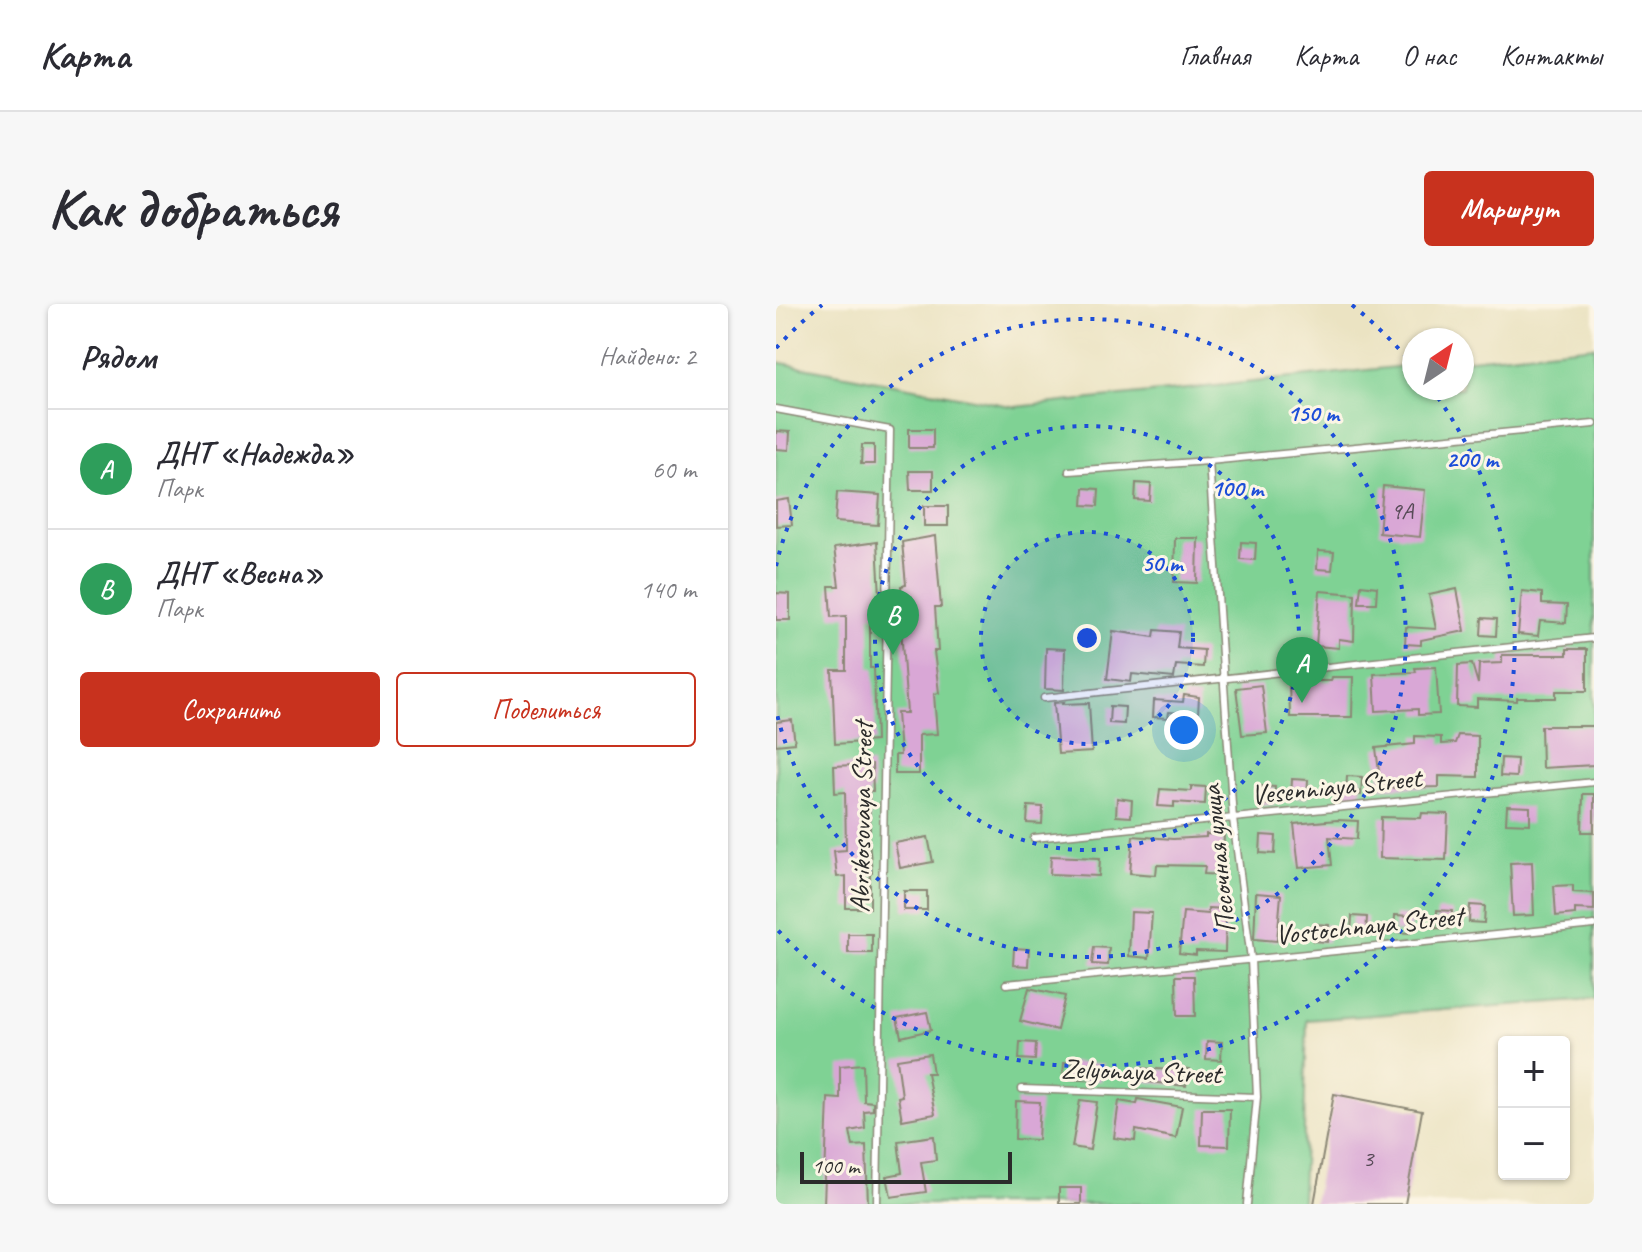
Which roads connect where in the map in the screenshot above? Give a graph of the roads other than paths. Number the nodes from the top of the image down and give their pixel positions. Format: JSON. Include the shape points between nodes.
{"nodes":[{"id":1,"x":776,"y":409,"type":"edge"},
{"id":2,"x":1594,"y":424,"type":"edge"},
{"id":3,"x":1209,"y":461,"type":"junction"},
{"id":4,"x":1069,"y":471,"type":"dead end"},
{"id":5,"x":1594,"y":638,"type":"edge"},
{"id":6,"x":1225,"y":677,"type":"junction"},
{"id":7,"x":1044,"y":698,"type":"dead end"},
{"id":8,"x":1594,"y":782,"type":"edge"},
{"id":9,"x":1233,"y":819,"type":"junction"},
{"id":10,"x":1034,"y":838,"type":"dead end"},
{"id":11,"x":1594,"y":925,"type":"edge"},
{"id":12,"x":1251,"y":959,"type":"junction"},
{"id":13,"x":1006,"y":984,"type":"dead end"},
{"id":14,"x":1022,"y":1089,"type":"dead end"},
{"id":15,"x":1257,"y":1097,"type":"junction"},
{"id":16,"x":877,"y":1204,"type":"edge"},
{"id":17,"x":1247,"y":1204,"type":"edge"}],
"edges":[{"from":1,"to":16,"type":"lane","name":"Abrikosovaya Street","via":[[890,430]]},
{"from":2,"to":3,"type":"lane"},
{"from":3,"to":4,"type":"lane"},
{"from":3,"to":6,"type":"lane","name":"Песочная улица"},
{"from":5,"to":6,"type":"lane"},
{"from":6,"to":7,"type":"lane"},
{"from":6,"to":9,"type":"lane","name":"Песочная улица"},
{"from":8,"to":9,"type":"lane","name":"Vesenniaya Street"},
{"from":9,"to":10,"type":"lane","name":"Vesenniaya Street"},
{"from":9,"to":12,"type":"lane","name":"Песочная улица"},
{"from":11,"to":12,"type":"lane","name":"Vostochnaya Street"},
{"from":12,"to":13,"type":"lane","name":"Vostochnaya Street"},
{"from":12,"to":15,"type":"lane","name":"Песочная улица"},
{"from":14,"to":15,"type":"lane","name":"Zelyonaya Street"},
{"from":15,"to":17,"type":"lane","name":"Песочная улица"}]}
